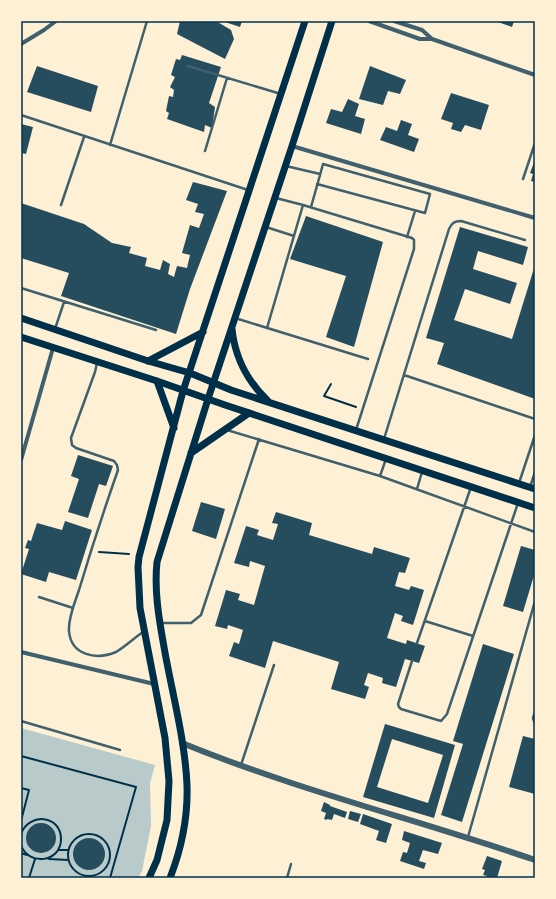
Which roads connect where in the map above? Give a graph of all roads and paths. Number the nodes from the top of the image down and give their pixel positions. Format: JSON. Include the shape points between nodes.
{"nodes":[{"id":1,"x":56,"y":21,"type":"edge"},
{"id":2,"x":147,"y":21,"type":"edge"},
{"id":3,"x":305,"y":21,"type":"edge"},
{"id":4,"x":332,"y":21,"type":"edge"},
{"id":5,"x":369,"y":21,"type":"edge"},
{"id":6,"x":394,"y":21,"type":"edge"},
{"id":7,"x":432,"y":39,"type":"junction"},
{"id":8,"x":21,"y":44,"type":"edge"},
{"id":9,"x":188,"y":66,"type":"dead end"},
{"id":10,"x":535,"y":75,"type":"edge"},
{"id":11,"x":227,"y":78,"type":"junction"},
{"id":12,"x":281,"y":94,"type":"junction"},
{"id":13,"x":21,"y":114,"type":"edge"},
{"id":14,"x":84,"y":136,"type":"junction"},
{"id":15,"x":535,"y":143,"type":"edge"},
{"id":16,"x":110,"y":145,"type":"junction"},
{"id":17,"x":292,"y":146,"type":"junction"},
{"id":18,"x":205,"y":151,"type":"dead end"},
{"id":19,"x":286,"y":166,"type":"junction"},
{"id":20,"x":320,"y":174,"type":"junction"},
{"id":21,"x":523,"y":179,"type":"dead end"},
{"id":22,"x":317,"y":184,"type":"junction"},
{"id":23,"x":250,"y":191,"type":"junction"},
{"id":24,"x":275,"y":198,"type":"junction"},
{"id":25,"x":61,"y":205,"type":"dead end"},
{"id":26,"x":303,"y":205,"type":"junction"},
{"id":27,"x":311,"y":207,"type":"junction"},
{"id":28,"x":415,"y":210,"type":"junction"},
{"id":29,"x":535,"y":218,"type":"edge"},
{"id":30,"x":265,"y":227,"type":"junction"},
{"id":31,"x":294,"y":236,"type":"junction"},
{"id":32,"x":407,"y":237,"type":"junction"},
{"id":33,"x":525,"y":240,"type":"dead end"},
{"id":34,"x":21,"y":288,"type":"edge"},
{"id":35,"x":64,"y":302,"type":"junction"},
{"id":36,"x":21,"y":318,"type":"edge"},
{"id":37,"x":233,"y":322,"type":"junction"},
{"id":38,"x":267,"y":328,"type":"junction"},
{"id":39,"x":55,"y":329,"type":"junction"},
{"id":40,"x":156,"y":330,"type":"dead end"},
{"id":41,"x":203,"y":332,"type":"junction"},
{"id":42,"x":21,"y":337,"type":"edge"},
{"id":43,"x":53,"y":348,"type":"junction"},
{"id":44,"x":368,"y":359,"type":"dead end"},
{"id":45,"x":148,"y":361,"type":"junction"},
{"id":46,"x":97,"y":363,"type":"junction"},
{"id":47,"x":190,"y":373,"type":"junction"},
{"id":48,"x":404,"y":375,"type":"junction"},
{"id":49,"x":157,"y":381,"type":"junction"},
{"id":50,"x":213,"y":384,"type":"junction"},
{"id":51,"x":331,"y":384,"type":"dead end"},
{"id":52,"x":183,"y":391,"type":"junction"},
{"id":53,"x":208,"y":399,"type":"junction"},
{"id":54,"x":269,"y":402,"type":"junction"},
{"id":55,"x":363,"y":409,"type":"junction"},
{"id":56,"x":249,"y":413,"type":"junction"},
{"id":57,"x":535,"y":419,"type":"edge"},
{"id":58,"x":174,"y":428,"type":"junction"},
{"id":59,"x":227,"y":429,"type":"junction"},
{"id":60,"x":356,"y":430,"type":"junction"},
{"id":61,"x":535,"y":435,"type":"edge"},
{"id":62,"x":259,"y":439,"type":"junction"},
{"id":63,"x":384,"y":439,"type":"junction"},
{"id":64,"x":191,"y":453,"type":"junction"},
{"id":65,"x":386,"y":458,"type":"junction"},
{"id":66,"x":21,"y":460,"type":"edge"},
{"id":67,"x":422,"y":470,"type":"junction"},
{"id":68,"x":535,"y":472,"type":"edge"},
{"id":69,"x":380,"y":476,"type":"junction"},
{"id":70,"x":519,"y":483,"type":"junction"},
{"id":71,"x":471,"y":486,"type":"junction"},
{"id":72,"x":533,"y":488,"type":"edge"},
{"id":73,"x":417,"y":489,"type":"junction"},
{"id":74,"x":519,"y":502,"type":"junction"},
{"id":75,"x":464,"y":506,"type":"junction"},
{"id":76,"x":535,"y":508,"type":"edge"},
{"id":77,"x":512,"y":523,"type":"junction"},
{"id":78,"x":535,"y":532,"type":"edge"},
{"id":79,"x":90,"y":551,"type":"junction"},
{"id":80,"x":129,"y":554,"type":"dead end"},
{"id":81,"x":39,"y":597,"type":"dead end"},
{"id":82,"x":535,"y":601,"type":"edge"},
{"id":83,"x":73,"y":608,"type":"junction"},
{"id":84,"x":425,"y":621,"type":"junction"},
{"id":85,"x":159,"y":623,"type":"junction"},
{"id":86,"x":144,"y":631,"type":"junction"},
{"id":87,"x":473,"y":636,"type":"junction"},
{"id":88,"x":418,"y":643,"type":"dead end"},
{"id":89,"x":21,"y":652,"type":"edge"},
{"id":90,"x":412,"y":661,"type":"dead end"},
{"id":91,"x":274,"y":665,"type":"dead end"},
{"id":92,"x":154,"y":684,"type":"junction"},
{"id":93,"x":535,"y":712,"type":"edge"},
{"id":94,"x":21,"y":721,"type":"edge"},
{"id":95,"x":535,"y":724,"type":"edge"},
{"id":96,"x":182,"y":743,"type":"junction"},
{"id":97,"x":120,"y":750,"type":"dead end"},
{"id":98,"x":21,"y":756,"type":"edge"},
{"id":99,"x":240,"y":766,"type":"junction"},
{"id":100,"x":21,"y":788,"type":"edge"},
{"id":101,"x":21,"y":821,"type":"edge"},
{"id":102,"x":21,"y":825,"type":"edge"},
{"id":103,"x":25,"y":826,"type":"junction"},
{"id":104,"x":21,"y":834,"type":"edge"},
{"id":105,"x":468,"y":837,"type":"junction"},
{"id":106,"x":21,"y":844,"type":"edge"},
{"id":107,"x":58,"y":850,"type":"junction"},
{"id":108,"x":68,"y":850,"type":"junction"},
{"id":109,"x":21,"y":853,"type":"edge"},
{"id":110,"x":28,"y":855,"type":"junction"},
{"id":111,"x":48,"y":858,"type":"junction"},
{"id":112,"x":35,"y":859,"type":"junction"},
{"id":113,"x":68,"y":860,"type":"junction"},
{"id":114,"x":535,"y":860,"type":"edge"},
{"id":115,"x":291,"y":864,"type":"dead end"},
{"id":116,"x":30,"y":878,"type":"edge"},
{"id":117,"x":110,"y":878,"type":"edge"},
{"id":118,"x":149,"y":878,"type":"edge"},
{"id":119,"x":170,"y":878,"type":"edge"},
{"id":120,"x":287,"y":878,"type":"edge"}],
"edges":[{"from":1,"to":8,"type":"street"},
{"from":2,"to":16,"type":"lane"},
{"from":3,"to":12,"type":"main road"},
{"from":4,"to":17,"type":"main road"},
{"from":5,"to":7,"type":"street","via":[[420,39]]},
{"from":6,"to":7,"type":"street","via":[[422,30]]},
{"from":7,"to":10,"type":"street"},
{"from":9,"to":11,"type":"lane"},
{"from":11,"to":12,"type":"lane"},
{"from":11,"to":18,"type":"lane"},
{"from":12,"to":23,"type":"main road"},
{"from":13,"to":14,"type":"lane"},
{"from":14,"to":16,"type":"lane"},
{"from":14,"to":25,"type":"lane"},
{"from":15,"to":21,"type":"lane"},
{"from":16,"to":23,"type":"lane"},
{"from":17,"to":19,"type":"main road"},
{"from":17,"to":29,"type":"street"},
{"from":19,"to":20,"type":"lane"},
{"from":19,"to":24,"type":"main road"},
{"from":20,"to":22,"type":"lane"},
{"from":20,"to":28,"type":"lane","via":[[322,164],[430,194],[425,214]]},
{"from":22,"to":27,"type":"lane"},
{"from":22,"to":28,"type":"lane"},
{"from":23,"to":41,"type":"main road"},
{"from":24,"to":26,"type":"lane"},
{"from":24,"to":30,"type":"main road"},
{"from":26,"to":27,"type":"lane"},
{"from":26,"to":31,"type":"lane"},
{"from":27,"to":32,"type":"lane"},
{"from":28,"to":32,"type":"lane"},
{"from":30,"to":31,"type":"lane"},
{"from":30,"to":37,"type":"main road"},
{"from":31,"to":38,"type":"lane"},
{"from":32,"to":55,"type":"lane","via":[[414,240],[414,249]]},
{"from":33,"to":48,"type":"lane","via":[[461,221],[452,223]]},
{"from":34,"to":35,"type":"lane"},
{"from":35,"to":39,"type":"lane"},
{"from":35,"to":40,"type":"lane"},
{"from":36,"to":39,"type":"main road"},
{"from":37,"to":38,"type":"lane"},
{"from":37,"to":50,"type":"main road"},
{"from":37,"to":54,"type":"main road","via":[[236,350],[245,373]]},
{"from":38,"to":44,"type":"lane"},
{"from":39,"to":45,"type":"main road"},
{"from":41,"to":45,"type":"main road"},
{"from":41,"to":47,"type":"main road"},
{"from":42,"to":43,"type":"main road"},
{"from":43,"to":46,"type":"main road"},
{"from":43,"to":66,"type":"street"},
{"from":45,"to":47,"type":"main road"},
{"from":46,"to":49,"type":"main road"},
{"from":46,"to":79,"type":"lane","via":[[71,438],[72,445],[114,460],[118,470]]},
{"from":47,"to":50,"type":"main road"},
{"from":47,"to":52,"type":"main road"},
{"from":48,"to":57,"type":"lane"},
{"from":48,"to":63,"type":"lane"},
{"from":49,"to":52,"type":"main road"},
{"from":49,"to":58,"type":"main road"},
{"from":50,"to":53,"type":"main road"},
{"from":50,"to":54,"type":"main road"},
{"from":51,"to":55,"type":"path","via":[[324,396]]},
{"from":52,"to":53,"type":"main road"},
{"from":52,"to":58,"type":"main road"},
{"from":53,"to":56,"type":"main road"},
{"from":53,"to":64,"type":"main road"},
{"from":54,"to":60,"type":"main road"},
{"from":55,"to":60,"type":"lane"},
{"from":56,"to":59,"type":"main road"},
{"from":56,"to":65,"type":"main road"},
{"from":58,"to":86,"type":"main road","via":[[139,556],[140,608]]},
{"from":59,"to":62,"type":"lane"},
{"from":59,"to":64,"type":"main road"},
{"from":60,"to":63,"type":"main road"},
{"from":61,"to":70,"type":"lane"},
{"from":62,"to":69,"type":"lane"},
{"from":62,"to":85,"type":"lane","via":[[201,616],[191,623]]},
{"from":63,"to":70,"type":"main road"},
{"from":64,"to":85,"type":"main road","via":[[157,562]]},
{"from":65,"to":67,"type":"main road"},
{"from":65,"to":69,"type":"lane"},
{"from":67,"to":71,"type":"main road"},
{"from":67,"to":73,"type":"lane"},
{"from":68,"to":72,"type":"lane"},
{"from":69,"to":73,"type":"lane"},
{"from":70,"to":72,"type":"main road"},
{"from":71,"to":74,"type":"main road"},
{"from":71,"to":75,"type":"lane"},
{"from":73,"to":75,"type":"lane"},
{"from":74,"to":76,"type":"main road"},
{"from":74,"to":77,"type":"lane"},
{"from":75,"to":77,"type":"lane"},
{"from":75,"to":84,"type":"lane"},
{"from":77,"to":78,"type":"lane"},
{"from":77,"to":87,"type":"lane"},
{"from":79,"to":80,"type":"path"},
{"from":79,"to":83,"type":"lane"},
{"from":81,"to":83,"type":"lane"},
{"from":82,"to":105,"type":"lane"},
{"from":83,"to":86,"type":"lane","via":[[69,631],[72,642],[79,651],[91,656],[104,656],[117,651]]},
{"from":84,"to":87,"type":"lane"},
{"from":84,"to":88,"type":"lane"},
{"from":85,"to":96,"type":"main road"},
{"from":86,"to":92,"type":"main road"},
{"from":87,"to":90,"type":"lane","via":[[447,714],[441,721],[401,710],[399,707]]},
{"from":89,"to":92,"type":"street"},
{"from":91,"to":99,"type":"lane"},
{"from":92,"to":118,"type":"main road","via":[[165,738],[169,781],[167,820],[157,860]]},
{"from":93,"to":95,"type":"lane"},
{"from":94,"to":97,"type":"lane"},
{"from":96,"to":99,"type":"street"},
{"from":96,"to":119,"type":"main road","via":[[187,786],[184,826]]},
{"from":98,"to":117,"type":"path","via":[[136,787]]},
{"from":99,"to":105,"type":"street"},
{"from":100,"to":101,"type":"path","via":[[29,790]]},
{"from":102,"to":103,"type":"path"},
{"from":103,"to":104,"type":"path"},
{"from":103,"to":107,"type":"path","via":[[40,819],[54,823],[61,835]]},
{"from":105,"to":114,"type":"street"},
{"from":106,"to":110,"type":"path"},
{"from":107,"to":108,"type":"path"},
{"from":107,"to":111,"type":"path"},
{"from":108,"to":113,"type":"path"},
{"from":108,"to":113,"type":"path","via":[[76,837],[90,833],[108,844],[110,855],[105,869],[93,876],[79,874]]},
{"from":109,"to":110,"type":"path"},
{"from":110,"to":112,"type":"path"},
{"from":111,"to":112,"type":"path"},
{"from":111,"to":113,"type":"path"},
{"from":112,"to":116,"type":"path"},
{"from":115,"to":120,"type":"lane"}]}
